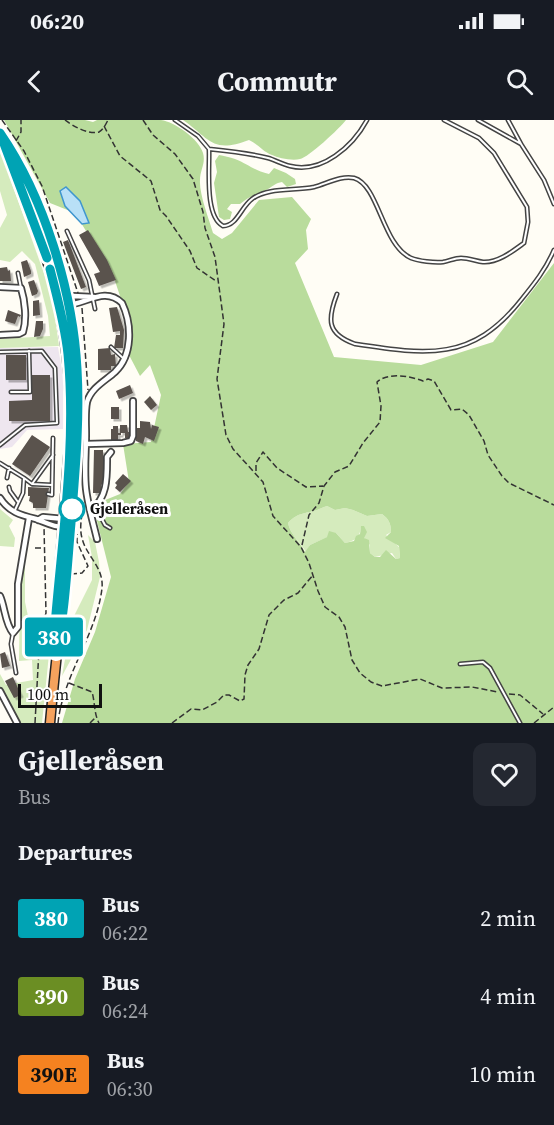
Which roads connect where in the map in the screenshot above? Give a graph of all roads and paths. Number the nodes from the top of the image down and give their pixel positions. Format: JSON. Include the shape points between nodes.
{"nodes":[{"id":1,"x":21,"y":120,"type":"edge"},
{"id":2,"x":65,"y":120,"type":"edge"},
{"id":3,"x":108,"y":120,"type":"edge"},
{"id":4,"x":143,"y":120,"type":"edge"},
{"id":5,"x":175,"y":120,"type":"edge"},
{"id":6,"x":368,"y":120,"type":"edge"},
{"id":7,"x":444,"y":120,"type":"edge"},
{"id":8,"x":478,"y":120,"type":"edge"},
{"id":9,"x":508,"y":120,"type":"edge"},
{"id":10,"x":104,"y":126,"type":"junction"},
{"id":11,"x":0,"y":132,"type":"edge"},
{"id":12,"x":16,"y":141,"type":"dead end"},
{"id":13,"x":521,"y":144,"type":"junction"},
{"id":14,"x":209,"y":149,"type":"junction"},
{"id":15,"x":554,"y":204,"type":"edge"},
{"id":16,"x":67,"y":231,"type":"dead end"},
{"id":17,"x":554,"y":250,"type":"edge"},
{"id":18,"x":18,"y":273,"type":"dead end"},
{"id":19,"x":218,"y":282,"type":"junction"},
{"id":20,"x":0,"y":287,"type":"edge"},
{"id":21,"x":21,"y":288,"type":"junction"},
{"id":22,"x":337,"y":294,"type":"dead end"},
{"id":23,"x":94,"y":297,"type":"junction"},
{"id":24,"x":64,"y":302,"type":"junction"},
{"id":25,"x":82,"y":308,"type":"dead end"},
{"id":26,"x":95,"y":309,"type":"dead end"},
{"id":27,"x":0,"y":335,"type":"edge"},
{"id":28,"x":111,"y":347,"type":"dead end"},
{"id":29,"x":29,"y":351,"type":"junction"},
{"id":30,"x":0,"y":352,"type":"edge"},
{"id":31,"x":124,"y":359,"type":"junction"},
{"id":32,"x":11,"y":392,"type":"dead end"},
{"id":33,"x":87,"y":394,"type":"dead end"},
{"id":34,"x":133,"y":401,"type":"dead end"},
{"id":35,"x":54,"y":438,"type":"dead end"},
{"id":36,"x":86,"y":444,"type":"junction"},
{"id":37,"x":0,"y":445,"type":"edge"},
{"id":38,"x":111,"y":452,"type":"dead end"},
{"id":39,"x":53,"y":455,"type":"junction"},
{"id":40,"x":0,"y":463,"type":"edge"},
{"id":41,"x":9,"y":468,"type":"junction"},
{"id":42,"x":255,"y":472,"type":"junction"},
{"id":43,"x":7,"y":476,"type":"dead end"},
{"id":44,"x":24,"y":478,"type":"junction"},
{"id":45,"x":32,"y":484,"type":"junction"},
{"id":46,"x":52,"y":485,"type":"junction"},
{"id":47,"x":324,"y":486,"type":"junction"},
{"id":48,"x":9,"y":489,"type":"dead end"},
{"id":49,"x":23,"y":494,"type":"junction"},
{"id":50,"x":28,"y":494,"type":"dead end"},
{"id":51,"x":48,"y":494,"type":"dead end"},
{"id":52,"x":0,"y":498,"type":"edge"},
{"id":53,"x":84,"y":499,"type":"dead end"},
{"id":54,"x":18,"y":501,"type":"junction"},
{"id":55,"x":554,"y":506,"type":"edge"},
{"id":56,"x":95,"y":507,"type":"junction"},
{"id":57,"x":90,"y":510,"type":"junction"},
{"id":58,"x":14,"y":513,"type":"junction"},
{"id":59,"x":29,"y":518,"type":"junction"},
{"id":60,"x":38,"y":520,"type":"junction"},
{"id":61,"x":44,"y":523,"type":"junction"},
{"id":62,"x":66,"y":523,"type":"junction"},
{"id":63,"x":110,"y":528,"type":"dead end"},
{"id":64,"x":76,"y":534,"type":"dead end"},
{"id":65,"x":98,"y":539,"type":"dead end"},
{"id":66,"x":301,"y":547,"type":"junction"},
{"id":67,"x":35,"y":548,"type":"dead end"},
{"id":68,"x":45,"y":548,"type":"junction"},
{"id":69,"x":70,"y":574,"type":"dead end"},
{"id":70,"x":313,"y":575,"type":"junction"},
{"id":71,"x":0,"y":596,"type":"edge"},
{"id":72,"x":50,"y":619,"type":"dead end"},
{"id":73,"x":37,"y":623,"type":"dead end"},
{"id":74,"x":42,"y":624,"type":"junction"},
{"id":75,"x":49,"y":628,"type":"dead end"},
{"id":76,"x":13,"y":633,"type":"junction"},
{"id":77,"x":39,"y":638,"type":"junction"},
{"id":78,"x":460,"y":664,"type":"dead end"},
{"id":79,"x":16,"y":673,"type":"dead end"},
{"id":80,"x":68,"y":682,"type":"junction"},
{"id":81,"x":0,"y":691,"type":"edge"},
{"id":82,"x":503,"y":693,"type":"junction"},
{"id":83,"x":554,"y":707,"type":"edge"},
{"id":84,"x":543,"y":714,"type":"junction"},
{"id":85,"x":96,"y":717,"type":"junction"},
{"id":86,"x":16,"y":723,"type":"edge"},
{"id":87,"x":35,"y":723,"type":"edge"},
{"id":88,"x":50,"y":723,"type":"edge"},
{"id":89,"x":58,"y":723,"type":"edge"},
{"id":90,"x":90,"y":723,"type":"edge"},
{"id":91,"x":99,"y":723,"type":"edge"},
{"id":92,"x":172,"y":723,"type":"edge"},
{"id":93,"x":520,"y":723,"type":"edge"},
{"id":94,"x":534,"y":723,"type":"edge"}],
"edges":[{"from":1,"to":12,"type":"path"},
{"from":2,"to":10,"type":"path","via":[[91,132],[101,131]]},
{"from":3,"to":10,"type":"path"},
{"from":4,"to":19,"type":"path","via":[[193,179]]},
{"from":5,"to":14,"type":"lane"},
{"from":6,"to":14,"type":"lane","via":[[338,154],[315,166],[290,166],[269,158]]},
{"from":7,"to":14,"type":"lane","via":[[480,138],[494,153],[527,207],[524,243],[509,255],[487,262],[411,258],[396,246],[363,183],[354,178],[260,194],[233,223],[223,226],[216,220],[207,186]]},
{"from":8,"to":13,"type":"lane"},
{"from":9,"to":13,"type":"lane"},
{"from":10,"to":19,"type":"path","via":[[120,156],[151,181],[160,210],[190,251],[197,268]]},
{"from":11,"to":24,"type":"highway"},
{"from":13,"to":15,"type":"lane"},
{"from":16,"to":23,"type":"lane"},
{"from":17,"to":22,"type":"lane","via":[[538,279],[500,324],[469,344],[422,353],[345,341],[332,328],[330,312]]},
{"from":18,"to":21,"type":"lane"},
{"from":19,"to":42,"type":"path","via":[[224,324],[217,379],[223,428],[233,449]]},
{"from":20,"to":21,"type":"street"},
{"from":21,"to":27,"type":"street","via":[[23,332]]},
{"from":23,"to":24,"type":"street","via":[[86,302]]},
{"from":23,"to":26,"type":"lane"},
{"from":23,"to":31,"type":"street","via":[[110,296],[124,306],[129,338]]},
{"from":24,"to":62,"type":"highway","via":[[76,352],[77,383],[77,435]]},
{"from":25,"to":33,"type":"path"},
{"from":28,"to":31,"type":"lane"},
{"from":29,"to":30,"type":"lane"},
{"from":29,"to":32,"type":"lane","via":[[30,392]]},
{"from":29,"to":37,"type":"lane","via":[[42,351],[55,368],[57,423],[24,425]]},
{"from":31,"to":36,"type":"street","via":[[88,400]]},
{"from":34,"to":36,"type":"street","via":[[131,441]]},
{"from":35,"to":39,"type":"lane"},
{"from":36,"to":57,"type":"street","via":[[85,481]]},
{"from":38,"to":56,"type":"street","via":[[107,457],[105,489]]},
{"from":39,"to":45,"type":"lane"},
{"from":39,"to":46,"type":"lane"},
{"from":40,"to":41,"type":"lane"},
{"from":41,"to":43,"type":"lane"},
{"from":41,"to":44,"type":"lane"},
{"from":42,"to":47,"type":"path","via":[[264,452],[277,468],[306,487]]},
{"from":42,"to":66,"type":"path","via":[[263,482],[273,516]]},
{"from":44,"to":45,"type":"lane"},
{"from":44,"to":49,"type":"lane"},
{"from":45,"to":46,"type":"lane"},
{"from":46,"to":51,"type":"lane","via":[[52,495]]},
{"from":47,"to":55,"type":"path","via":[[336,472],[349,466],[380,422],[377,382],[381,378],[428,379],[434,381],[451,410],[462,409],[469,415],[502,476]]},
{"from":47,"to":66,"type":"path","via":[[319,503],[309,515]]},
{"from":48,"to":54,"type":"lane"},
{"from":49,"to":50,"type":"lane"},
{"from":49,"to":54,"type":"lane"},
{"from":52,"to":58,"type":"street"},
{"from":53,"to":80,"type":"path","via":[[82,538],[100,570],[102,585],[95,616]]},
{"from":54,"to":58,"type":"lane"},
{"from":56,"to":57,"type":"street"},
{"from":56,"to":63,"type":"lane"},
{"from":57,"to":65,"type":"street"},
{"from":58,"to":59,"type":"street"},
{"from":59,"to":60,"type":"street"},
{"from":59,"to":76,"type":"street","via":[[18,584],[18,627]]},
{"from":60,"to":61,"type":"street"},
{"from":60,"to":62,"type":"street","via":[[43,517]]},
{"from":61,"to":62,"type":"street"},
{"from":61,"to":68,"type":"path"},
{"from":62,"to":88,"type":"highway"},
{"from":64,"to":69,"type":"path","via":[[88,566],[82,573]]},
{"from":66,"to":70,"type":"path"},
{"from":67,"to":68,"type":"path"},
{"from":68,"to":74,"type":"path","via":[[46,614]]},
{"from":70,"to":82,"type":"path","via":[[325,607],[345,627],[352,660],[371,682],[382,686],[420,680],[442,688],[472,687]]},
{"from":70,"to":92,"type":"path","via":[[298,593],[268,615],[259,649],[245,675],[244,699],[224,695],[202,710],[191,709]]},
{"from":71,"to":76,"type":"street"},
{"from":72,"to":74,"type":"path"},
{"from":73,"to":74,"type":"path"},
{"from":74,"to":77,"type":"path"},
{"from":75,"to":77,"type":"path"},
{"from":76,"to":79,"type":"lane"},
{"from":77,"to":87,"type":"path"},
{"from":78,"to":82,"type":"lane","via":[[483,662]]},
{"from":80,"to":85,"type":"path","via":[[92,692]]},
{"from":80,"to":89,"type":"path"},
{"from":81,"to":86,"type":"street"},
{"from":82,"to":84,"type":"path","via":[[520,695]]},
{"from":82,"to":93,"type":"lane"},
{"from":83,"to":84,"type":"path"},
{"from":84,"to":94,"type":"path"},
{"from":85,"to":90,"type":"path"},
{"from":85,"to":91,"type":"path"}]}
